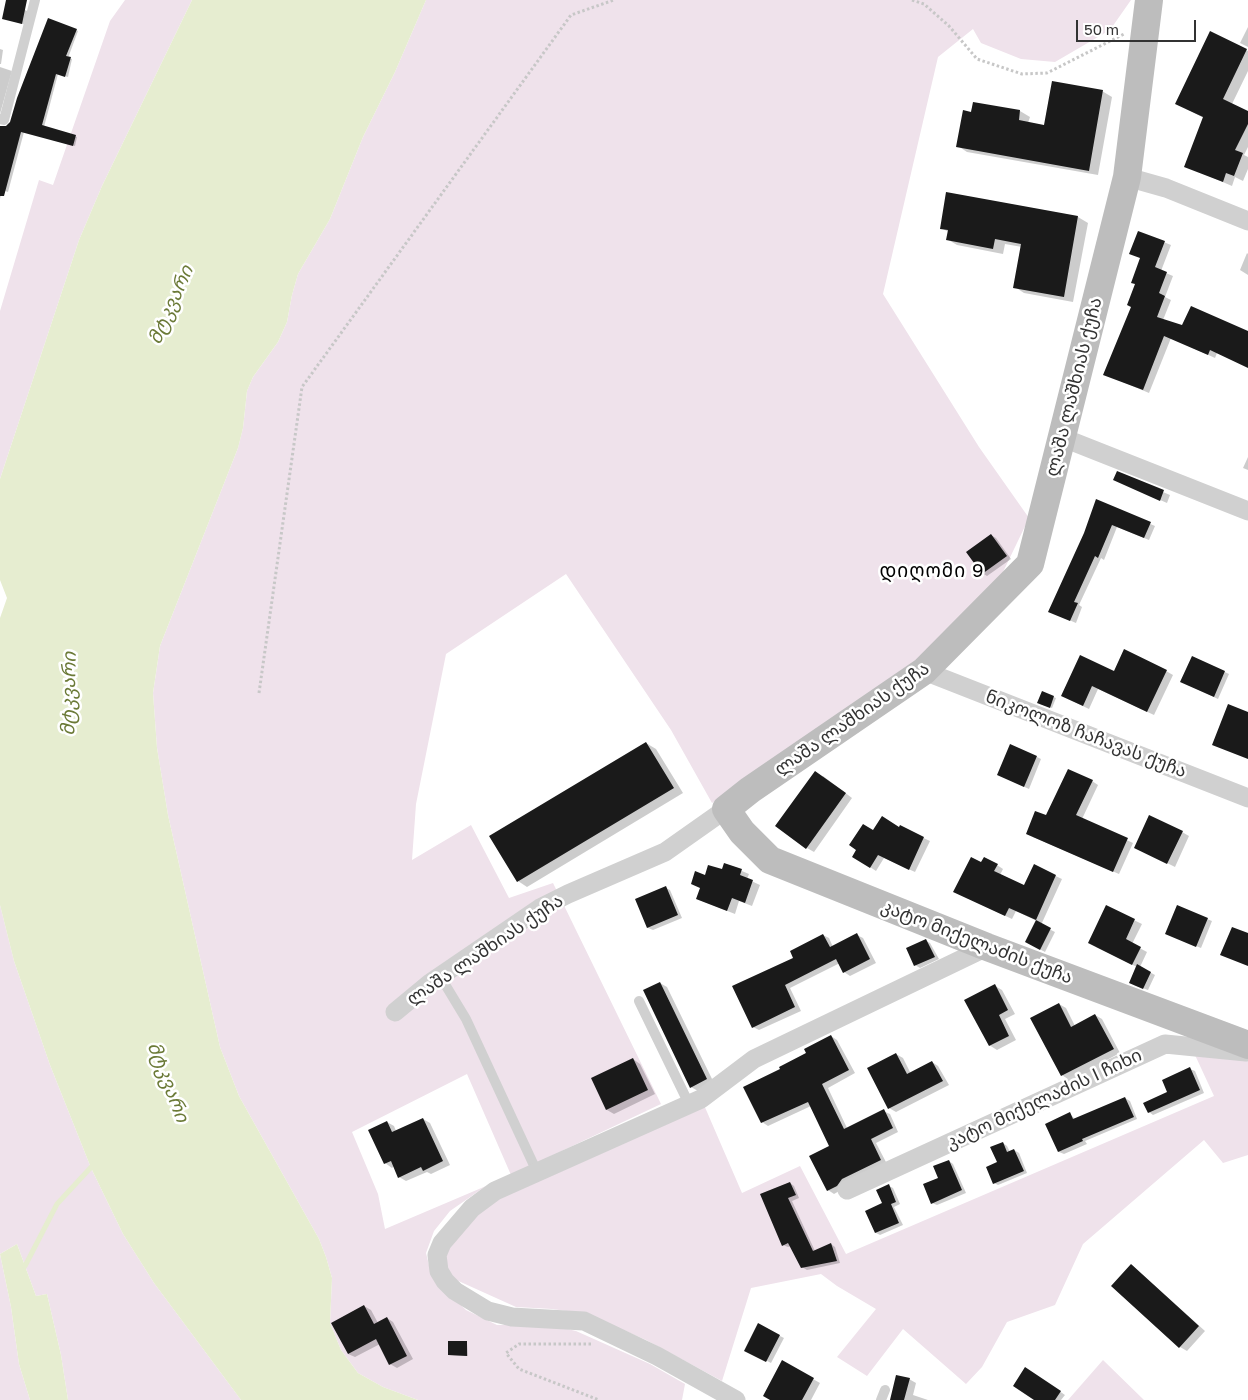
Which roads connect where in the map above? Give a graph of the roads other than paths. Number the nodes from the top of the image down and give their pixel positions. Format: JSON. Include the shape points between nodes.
{"nodes":[{"id":1,"x":35,"y":0,"type":"edge"},
{"id":2,"x":1147,"y":12,"type":"edge"},
{"id":3,"x":0,"y":118,"type":"edge"},
{"id":4,"x":1127,"y":177,"type":"junction"},
{"id":5,"x":1248,"y":221,"type":"edge"},
{"id":6,"x":1061,"y":437,"type":"junction"},
{"id":7,"x":1248,"y":511,"type":"edge"},
{"id":8,"x":924,"y":671,"type":"junction"},
{"id":9,"x":1248,"y":798,"type":"edge"},
{"id":10,"x":726,"y":810,"type":"junction"},
{"id":11,"x":987,"y":947,"type":"junction"},
{"id":12,"x":440,"y":976,"type":"junction"},
{"id":13,"x":639,"y":1000,"type":"dead end"},
{"id":14,"x":395,"y":1012,"type":"dead end"},
{"id":15,"x":1248,"y":1045,"type":"edge"},
{"id":16,"x":1248,"y":1052,"type":"edge"},
{"id":17,"x":689,"y":1104,"type":"junction"},
{"id":18,"x":537,"y":1172,"type":"junction"},
{"id":19,"x":847,"y":1190,"type":"dead end"},
{"id":20,"x":886,"y":1390,"type":"dead end"},
{"id":21,"x":736,"y":1400,"type":"edge"},
{"id":22,"x":881,"y":1400,"type":"edge"}],
"edges":[{"from":1,"to":3,"type":"lane","via":[[4,120]]},
{"from":2,"to":4,"type":"street","name":"ლაშა ლაშხიას ქუჩა"},
{"from":4,"to":5,"type":"street","via":[[1166,188]]},
{"from":4,"to":6,"type":"street","name":"ლაშა ლაშხიას ქუჩა"},
{"from":6,"to":7,"type":"street"},
{"from":6,"to":8,"type":"street","name":"ლაშა ლაშხიას ქუჩა","via":[[1030,564]]},
{"from":8,"to":9,"type":"street","name":"ნიკოლოზ ჩაჩავას ქუჩა"},
{"from":8,"to":10,"type":"street","name":"ლაშა ლაშხიას ქუჩა","via":[[750,790]]},
{"from":10,"to":11,"type":"street","name":"კატო მიქელაძის ქუჩა","via":[[742,832],[770,860]]},
{"from":10,"to":12,"type":"street","name":"ლაშა ლაშხიას ქუჩა","via":[[665,852],[540,908]]},
{"from":11,"to":15,"type":"street","name":"კატო მიქელაძის ქუჩა"},
{"from":11,"to":17,"type":"street","via":[[754,1059],[701,1099]]},
{"from":12,"to":14,"type":"street","name":"ლაშა ლაშხიას ქუჩა"},
{"from":12,"to":18,"type":"lane","via":[[470,1028]]},
{"from":13,"to":17,"type":"lane"},
{"from":16,"to":19,"type":"street","name":"კატო მიქელაძის I ჩიხი","via":[[1165,1044]]},
{"from":17,"to":18,"type":"street"},
{"from":18,"to":21,"type":"street","via":[[495,1191],[472,1208],[442,1243],[437,1255],[439,1271],[455,1290],[488,1311],[512,1317],[584,1320]]},
{"from":20,"to":22,"type":"lane"}]}
